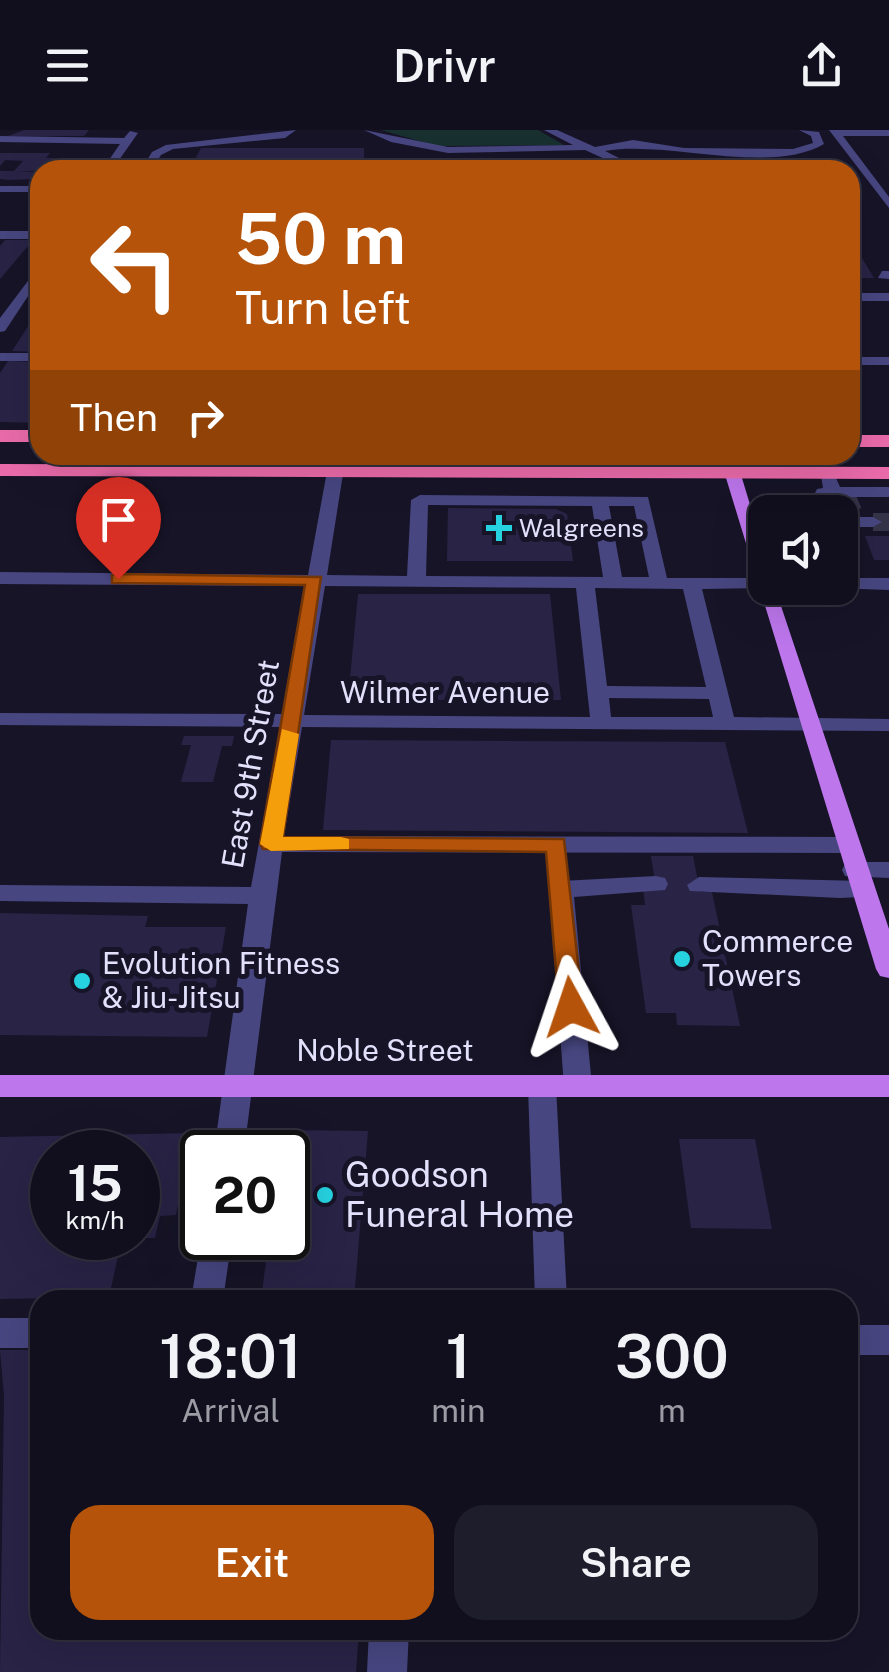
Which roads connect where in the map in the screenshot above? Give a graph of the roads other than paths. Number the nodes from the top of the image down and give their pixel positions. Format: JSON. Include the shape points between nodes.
{"nodes":[{"id":1,"x":134,"y":130,"type":"edge"},
{"id":2,"x":292,"y":130,"type":"edge"},
{"id":3,"x":369,"y":130,"type":"edge"},
{"id":4,"x":549,"y":130,"type":"edge"},
{"id":5,"x":804,"y":130,"type":"edge"},
{"id":6,"x":834,"y":131,"type":"edge"},
{"id":7,"x":648,"y":133,"type":"edge"},
{"id":8,"x":889,"y":133,"type":"edge"},
{"id":9,"x":630,"y":138,"type":"junction"},
{"id":10,"x":0,"y":139,"type":"edge"},
{"id":11,"x":124,"y":145,"type":"junction"},
{"id":12,"x":0,"y":148,"type":"edge"},
{"id":13,"x":591,"y":148,"type":"junction"},
{"id":14,"x":504,"y":151,"type":"junction"},
{"id":15,"x":114,"y":160,"type":"edge"},
{"id":16,"x":152,"y":160,"type":"edge"},
{"id":17,"x":504,"y":160,"type":"edge"},
{"id":18,"x":617,"y":160,"type":"edge"},
{"id":19,"x":858,"y":160,"type":"edge"},
{"id":20,"x":860,"y":163,"type":"edge"},
{"id":21,"x":0,"y":189,"type":"edge"},
{"id":22,"x":30,"y":189,"type":"edge"},
{"id":23,"x":885,"y":193,"type":"edge"},
{"id":24,"x":889,"y":205,"type":"edge"},
{"id":25,"x":0,"y":235,"type":"edge"},
{"id":26,"x":30,"y":235,"type":"edge"},
{"id":27,"x":6,"y":290,"type":"dead end"},
{"id":28,"x":30,"y":290,"type":"edge"},
{"id":29,"x":30,"y":293,"type":"edge"},
{"id":30,"x":860,"y":297,"type":"edge"},
{"id":31,"x":889,"y":297,"type":"edge"},
{"id":32,"x":0,"y":328,"type":"edge"},
{"id":33,"x":0,"y":357,"type":"edge"},
{"id":34,"x":30,"y":357,"type":"edge"},
{"id":35,"x":860,"y":361,"type":"edge"},
{"id":36,"x":889,"y":361,"type":"edge"},
{"id":37,"x":0,"y":436,"type":"edge"},
{"id":38,"x":30,"y":436,"type":"edge"},
{"id":39,"x":860,"y":441,"type":"edge"},
{"id":40,"x":889,"y":441,"type":"edge"},
{"id":41,"x":240,"y":465,"type":"edge"},
{"id":42,"x":336,"y":465,"type":"edge"},
{"id":43,"x":355,"y":465,"type":"edge"},
{"id":44,"x":691,"y":465,"type":"edge"},
{"id":45,"x":730,"y":465,"type":"edge"},
{"id":46,"x":734,"y":465,"type":"edge"},
{"id":47,"x":0,"y":470,"type":"edge"},
{"id":48,"x":421,"y":472,"type":"junction"},
{"id":49,"x":889,"y":473,"type":"edge"},
{"id":50,"x":838,"y":488,"type":"junction"},
{"id":51,"x":889,"y":492,"type":"edge"},
{"id":52,"x":823,"y":495,"type":"edge"},
{"id":53,"x":420,"y":500,"type":"junction"},
{"id":54,"x":600,"y":501,"type":"junction"},
{"id":55,"x":748,"y":515,"type":"edge"},
{"id":56,"x":889,"y":568,"type":"edge"},
{"id":57,"x":858,"y":572,"type":"edge"},
{"id":58,"x":858,"y":577,"type":"edge"},
{"id":59,"x":0,"y":578,"type":"edge"},
{"id":60,"x":314,"y":580,"type":"junction"},
{"id":61,"x":416,"y":581,"type":"junction"},
{"id":62,"x":585,"y":582,"type":"junction"},
{"id":63,"x":613,"y":582,"type":"junction"},
{"id":64,"x":659,"y":583,"type":"junction"},
{"id":65,"x":692,"y":583,"type":"junction"},
{"id":66,"x":889,"y":584,"type":"edge"},
{"id":67,"x":748,"y":585,"type":"edge"},
{"id":68,"x":771,"y":605,"type":"edge"},
{"id":69,"x":598,"y":692,"type":"junction"},
{"id":70,"x":718,"y":693,"type":"junction"},
{"id":71,"x":0,"y":719,"type":"edge"},
{"id":72,"x":291,"y":722,"type":"junction"},
{"id":73,"x":602,"y":724,"type":"junction"},
{"id":74,"x":725,"y":724,"type":"junction"},
{"id":75,"x":809,"y":724,"type":"junction"},
{"id":76,"x":889,"y":724,"type":"edge"},
{"id":77,"x":556,"y":838,"type":"junction"},
{"id":78,"x":271,"y":844,"type":"junction"},
{"id":79,"x":854,"y":868,"type":"junction"},
{"id":80,"x":889,"y":870,"type":"edge"},
{"id":81,"x":656,"y":884,"type":"dead end"},
{"id":82,"x":699,"y":885,"type":"dead end"},
{"id":83,"x":561,"y":889,"type":"junction"},
{"id":84,"x":0,"y":893,"type":"edge"},
{"id":85,"x":262,"y":896,"type":"junction"},
{"id":86,"x":889,"y":969,"type":"edge"},
{"id":87,"x":0,"y":1086,"type":"edge"},
{"id":88,"x":238,"y":1086,"type":"junction"},
{"id":89,"x":542,"y":1086,"type":"junction"},
{"id":90,"x":578,"y":1086,"type":"junction"},
{"id":91,"x":889,"y":1086,"type":"edge"},
{"id":92,"x":232,"y":1130,"type":"edge"},
{"id":93,"x":213,"y":1260,"type":"edge"},
{"id":94,"x":208,"y":1290,"type":"edge"},
{"id":95,"x":550,"y":1290,"type":"edge"},
{"id":96,"x":0,"y":1333,"type":"edge"},
{"id":97,"x":30,"y":1333,"type":"edge"},
{"id":98,"x":858,"y":1340,"type":"edge"},
{"id":99,"x":889,"y":1340,"type":"edge"},
{"id":100,"x":388,"y":1640,"type":"edge"},
{"id":101,"x":386,"y":1672,"type":"edge"}],
"edges":[{"from":1,"to":11,"type":"street"},
{"from":2,"to":16,"type":"street","via":[[168,148]]},
{"from":3,"to":14,"type":"street","via":[[424,148]]},
{"from":4,"to":13,"type":"street"},
{"from":5,"to":9,"type":"street","via":[[818,144],[794,152]]},
{"from":6,"to":8,"type":"street"},
{"from":6,"to":19,"type":"street"},
{"from":7,"to":9,"type":"street"},
{"from":9,"to":13,"type":"street"},
{"from":10,"to":11,"type":"street"},
{"from":11,"to":12,"type":"street"},
{"from":11,"to":15,"type":"street"},
{"from":13,"to":14,"type":"street"},
{"from":13,"to":18,"type":"street"},
{"from":14,"to":17,"type":"street"},
{"from":20,"to":23,"type":"street"},
{"from":21,"to":22,"type":"street"},
{"from":23,"to":24,"type":"street"},
{"from":25,"to":26,"type":"street"},
{"from":27,"to":28,"type":"street"},
{"from":29,"to":32,"type":"street"},
{"from":30,"to":31,"type":"street"},
{"from":33,"to":34,"type":"street"},
{"from":35,"to":36,"type":"street"},
{"from":37,"to":38,"type":"highway"},
{"from":39,"to":40,"type":"highway"},
{"from":41,"to":47,"type":"highway"},
{"from":42,"to":60,"type":"street","name":"East 9th Street"},
{"from":43,"to":48,"type":"highway"},
{"from":44,"to":48,"type":"highway"},
{"from":45,"to":55,"type":"main road"},
{"from":46,"to":50,"type":"highway"},
{"from":48,"to":53,"type":"street"},
{"from":49,"to":50,"type":"highway"},
{"from":50,"to":51,"type":"street"},
{"from":50,"to":52,"type":"street"},
{"from":53,"to":54,"type":"street"},
{"from":53,"to":61,"type":"street"},
{"from":54,"to":63,"type":"street"},
{"from":54,"to":64,"type":"street","via":[[642,501]]},
{"from":56,"to":57,"type":"street"},
{"from":58,"to":66,"type":"street"},
{"from":59,"to":60,"type":"street"},
{"from":60,"to":61,"type":"street"},
{"from":60,"to":72,"type":"street","name":"East 9th Street"},
{"from":61,"to":62,"type":"street"},
{"from":62,"to":63,"type":"street"},
{"from":62,"to":69,"type":"street"},
{"from":63,"to":64,"type":"street"},
{"from":64,"to":65,"type":"street"},
{"from":65,"to":67,"type":"street"},
{"from":65,"to":70,"type":"street"},
{"from":68,"to":75,"type":"main road"},
{"from":69,"to":70,"type":"street"},
{"from":69,"to":73,"type":"street"},
{"from":70,"to":74,"type":"street"},
{"from":71,"to":72,"type":"street","name":"Wilmer Avenue"},
{"from":72,"to":73,"type":"street","name":"Wilmer Avenue"},
{"from":72,"to":78,"type":"street","name":"East 9th Street"},
{"from":73,"to":74,"type":"street","name":"Wilmer Avenue"},
{"from":74,"to":75,"type":"street","name":"Wilmer Avenue"},
{"from":75,"to":76,"type":"street","name":"Wilmer Avenue"},
{"from":75,"to":79,"type":"main road"},
{"from":77,"to":78,"type":"street"},
{"from":77,"to":79,"type":"street"},
{"from":77,"to":83,"type":"street"},
{"from":78,"to":85,"type":"street","name":"East 9th Street"},
{"from":79,"to":80,"type":"street"},
{"from":79,"to":82,"type":"street","via":[[791,891]]},
{"from":79,"to":86,"type":"main road"},
{"from":81,"to":83,"type":"street"},
{"from":83,"to":90,"type":"street"},
{"from":84,"to":85,"type":"street"},
{"from":85,"to":88,"type":"street","name":"East 9th Street"},
{"from":87,"to":88,"type":"main road","name":"Noble Street"},
{"from":88,"to":89,"type":"main road","name":"Noble Street"},
{"from":88,"to":92,"type":"street","name":"East 9th Street"},
{"from":89,"to":90,"type":"main road","name":"Noble Street"},
{"from":89,"to":95,"type":"street"},
{"from":90,"to":91,"type":"main road","name":"Noble Street"},
{"from":93,"to":94,"type":"street"},
{"from":96,"to":97,"type":"street"},
{"from":98,"to":99,"type":"street"},
{"from":100,"to":101,"type":"street"}]}
